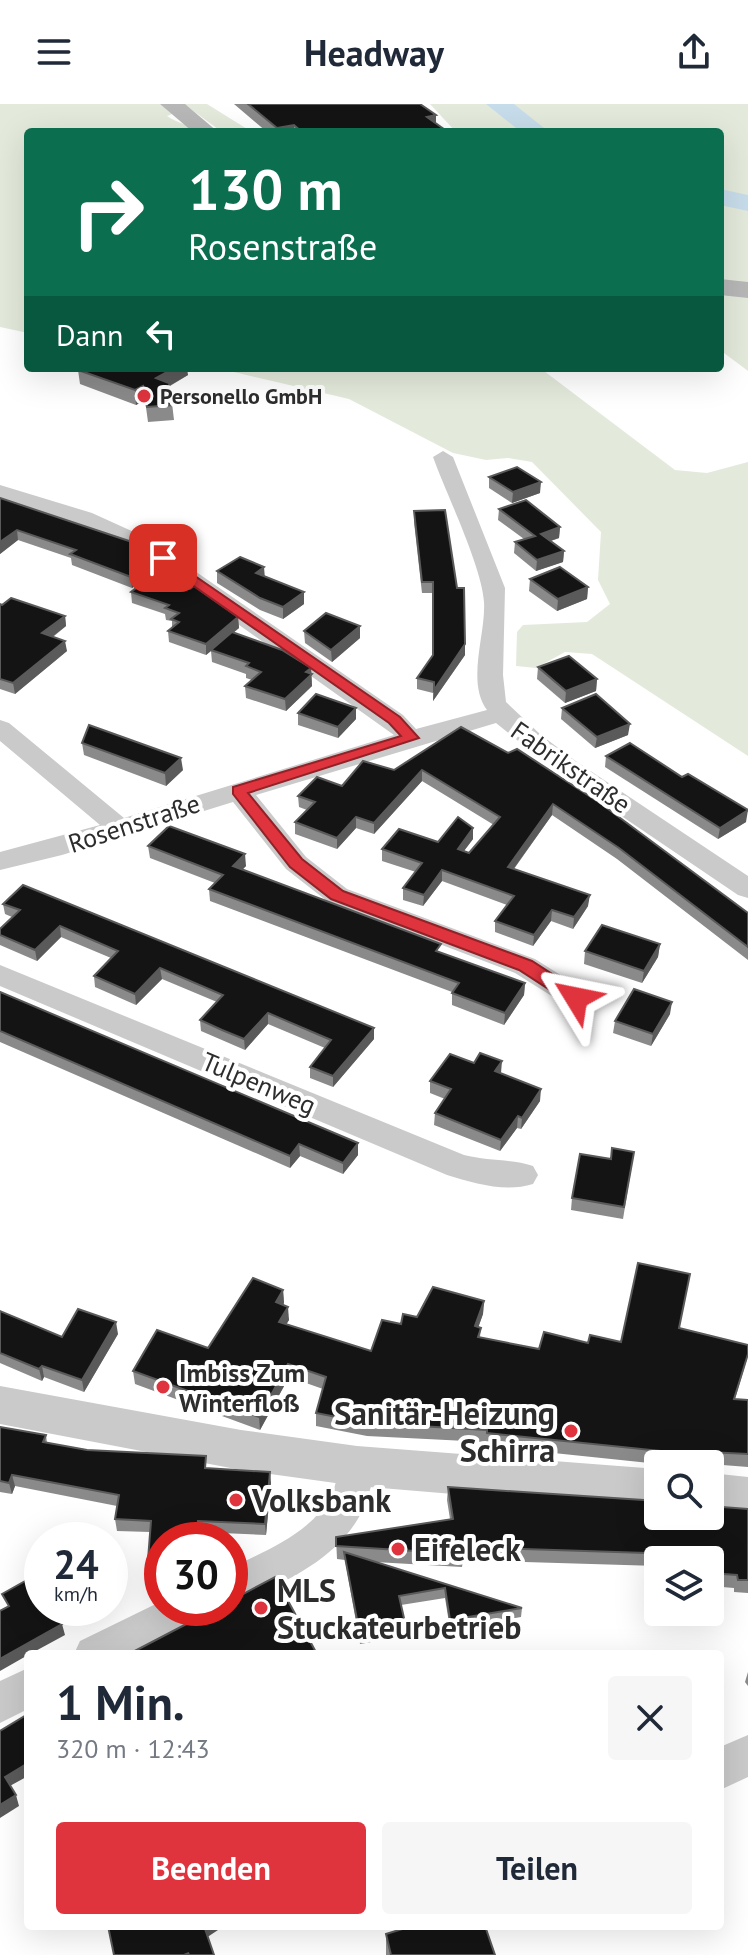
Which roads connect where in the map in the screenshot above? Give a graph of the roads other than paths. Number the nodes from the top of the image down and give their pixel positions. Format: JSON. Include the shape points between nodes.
{"nodes":[{"id":1,"x":171,"y":104,"type":"edge"},
{"id":2,"x":202,"y":128,"type":"edge"},
{"id":3,"x":724,"y":287,"type":"edge"},
{"id":4,"x":748,"y":290,"type":"edge"},
{"id":5,"x":443,"y":457,"type":"dead end"},
{"id":6,"x":0,"y":491,"type":"edge"},
{"id":7,"x":498,"y":715,"type":"junction"},
{"id":8,"x":0,"y":728,"type":"edge"},
{"id":9,"x":411,"y":738,"type":"junction"},
{"id":10,"x":238,"y":790,"type":"junction"},
{"id":11,"x":119,"y":827,"type":"junction"},
{"id":12,"x":0,"y":861,"type":"edge"},
{"id":13,"x":748,"y":889,"type":"edge"},
{"id":14,"x":0,"y":975,"type":"edge"},
{"id":15,"x":576,"y":998,"type":"dead end"},
{"id":16,"x":522,"y":1175,"type":"dead end"},
{"id":17,"x":0,"y":1405,"type":"edge"},
{"id":18,"x":357,"y":1466,"type":"junction"},
{"id":19,"x":644,"y":1489,"type":"edge"},
{"id":20,"x":724,"y":1495,"type":"edge"},
{"id":21,"x":748,"y":1498,"type":"edge"},
{"id":22,"x":248,"y":1578,"type":"edge"},
{"id":23,"x":151,"y":1626,"type":"edge"},
{"id":24,"x":102,"y":1650,"type":"edge"},
{"id":25,"x":24,"y":1689,"type":"edge"},
{"id":26,"x":0,"y":1703,"type":"edge"},
{"id":27,"x":748,"y":1755,"type":"edge"},
{"id":28,"x":724,"y":1767,"type":"edge"}],
"edges":[{"from":1,"to":2,"type":"main road"},
{"from":3,"to":4,"type":"main road"},
{"from":5,"to":7,"type":"street","name":"Fabrikstraße","via":[[494,588],[498,608],[492,673]]},
{"from":6,"to":9,"type":"street","via":[[84,518],[139,543],[394,720]]},
{"from":7,"to":9,"type":"street","name":"Rosenstraße"},
{"from":7,"to":13,"type":"street","name":"Fabrikstraße"},
{"from":8,"to":11,"type":"street"},
{"from":9,"to":10,"type":"street","name":"Rosenstraße"},
{"from":10,"to":11,"type":"street","name":"Rosenstraße"},
{"from":10,"to":15,"type":"street","via":[[296,863],[337,895],[525,966]]},
{"from":11,"to":12,"type":"street","name":"Rosenstraße"},
{"from":14,"to":16,"type":"street","name":"Tulpenweg","via":[[458,1166]]},
{"from":17,"to":18,"type":"street"},
{"from":18,"to":19,"type":"street"},
{"from":18,"to":22,"type":"street","via":[[348,1502],[328,1528],[293,1557]]},
{"from":20,"to":21,"type":"street"},
{"from":23,"to":24,"type":"street"},
{"from":25,"to":26,"type":"street"},
{"from":27,"to":28,"type":"street"}]}
